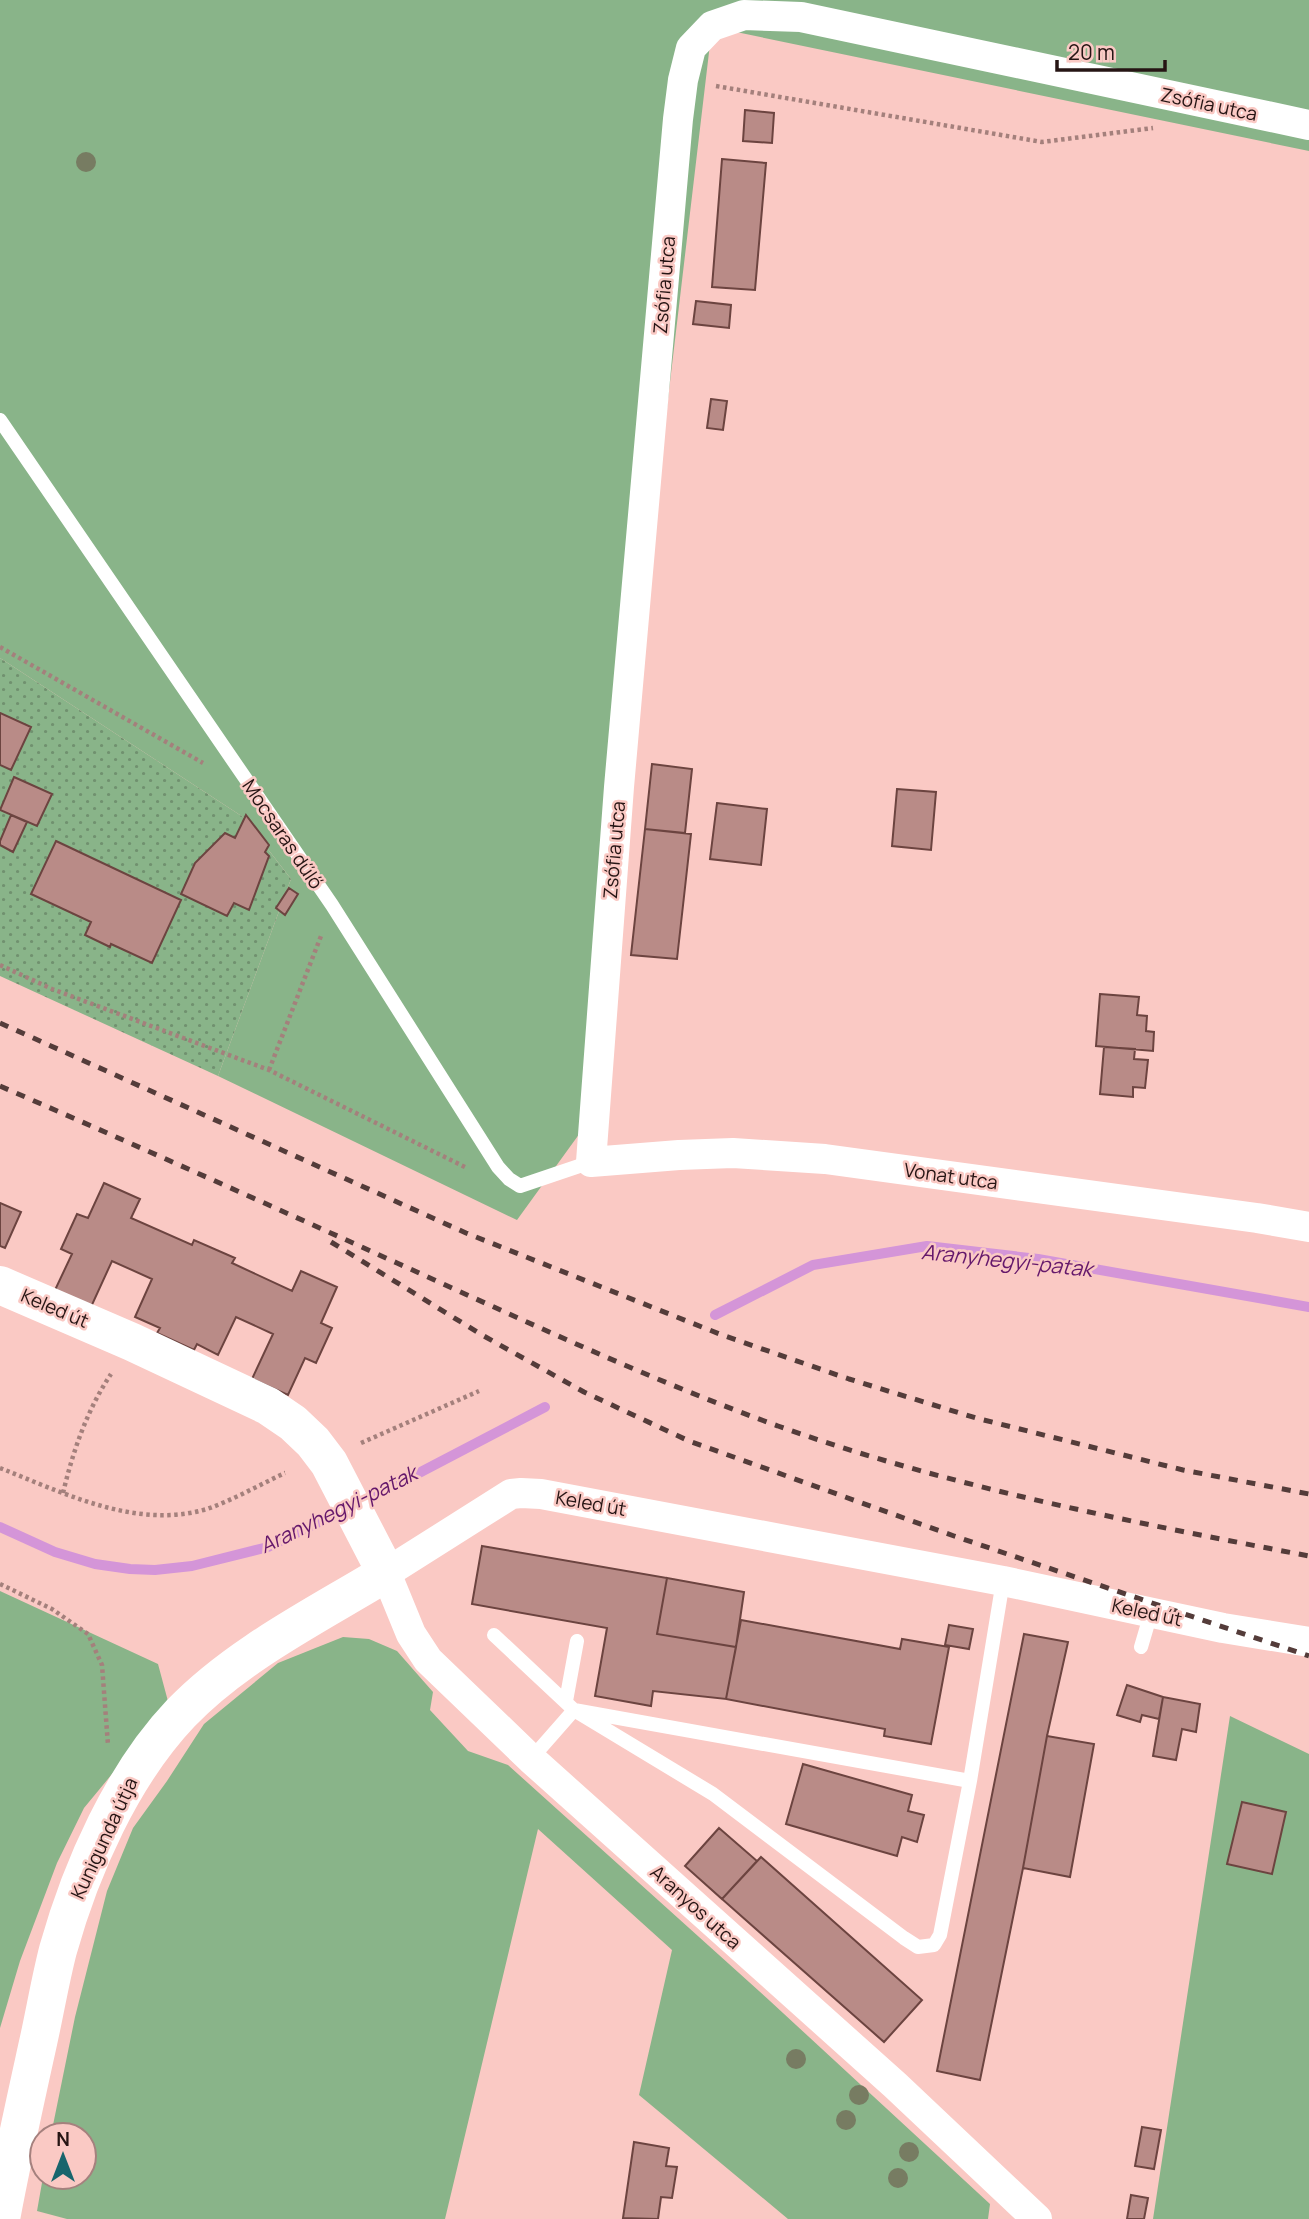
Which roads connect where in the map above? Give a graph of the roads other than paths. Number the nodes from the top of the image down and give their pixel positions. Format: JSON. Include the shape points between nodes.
{"nodes":[{"id":1,"x":1309,"y":125,"type":"edge"},
{"id":2,"x":0,"y":420,"type":"edge"},
{"id":3,"x":591,"y":1162,"type":"junction"},
{"id":4,"x":1309,"y":1227,"type":"edge"},
{"id":5,"x":0,"y":1285,"type":"edge"},
{"id":6,"x":386,"y":1573,"type":"junction"},
{"id":7,"x":1003,"y":1581,"type":"junction"},
{"id":8,"x":1152,"y":1613,"type":"junction"},
{"id":9,"x":494,"y":1635,"type":"dead end"},
{"id":10,"x":577,"y":1641,"type":"dead end"},
{"id":11,"x":1309,"y":1642,"type":"edge"},
{"id":12,"x":1141,"y":1647,"type":"dead end"},
{"id":13,"x":570,"y":1705,"type":"junction"},
{"id":14,"x":531,"y":1759,"type":"junction"},
{"id":15,"x":970,"y":1781,"type":"junction"},
{"id":16,"x":1,"y":2219,"type":"edge"},
{"id":17,"x":1037,"y":2219,"type":"edge"}],
"edges":[{"from":1,"to":3,"type":"street","name":"Zsófia utca","via":[[801,17],[744,15],[712,26],[691,48],[683,80],[619,788]]},
{"from":2,"to":3,"type":"lane","name":"Mocsaras dűlő","via":[[331,905],[498,1167],[520,1186]]},
{"from":3,"to":4,"type":"street","name":"Vonat utca","via":[[733,1153],[814,1158]]},
{"from":5,"to":6,"type":"street","name":"Keled út","via":[[275,1410],[303,1431],[327,1461]]},
{"from":6,"to":7,"type":"street","name":"Keled út","via":[[511,1494],[521,1493]]},
{"from":6,"to":14,"type":"street","name":"Aranyos utca","via":[[411,1634],[428,1660]]},
{"from":6,"to":16,"type":"street","name":"Kunigunda útja","via":[[266,1646],[199,1696],[146,1755],[118,1801],[78,1892],[58,1952]]},
{"from":7,"to":8,"type":"street","name":"Keled út"},
{"from":7,"to":15,"type":"lane"},
{"from":8,"to":11,"type":"street","name":"Keled út"},
{"from":8,"to":12,"type":"lane"},
{"from":9,"to":13,"type":"lane"},
{"from":10,"to":13,"type":"lane"},
{"from":13,"to":14,"type":"lane"},
{"from":13,"to":15,"type":"lane"},
{"from":13,"to":15,"type":"lane","via":[[713,1794],[918,1947],[934,1945],[940,1935]]},
{"from":14,"to":17,"type":"street","name":"Aranyos utca","via":[[895,2085]]}]}
